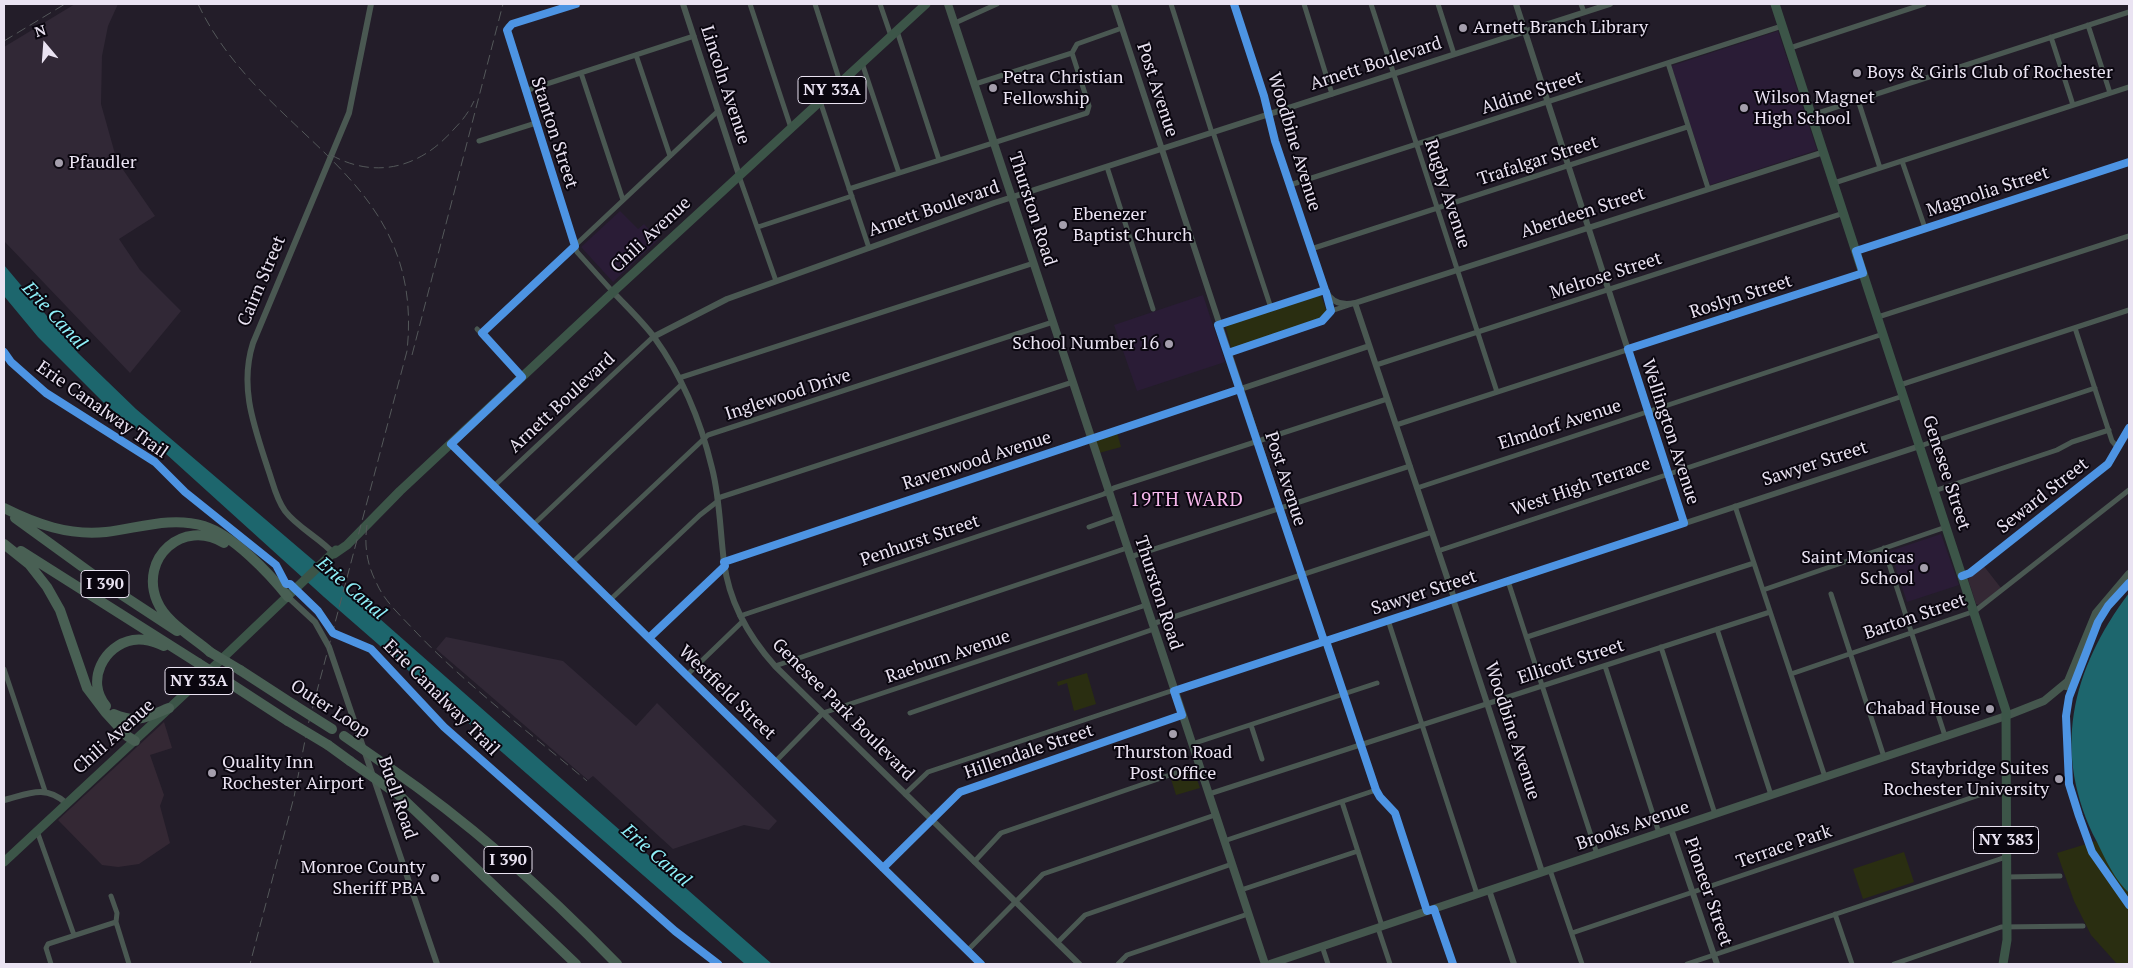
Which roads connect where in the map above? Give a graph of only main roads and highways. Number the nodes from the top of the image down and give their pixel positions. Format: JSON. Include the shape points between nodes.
{"nodes":[{"id":1,"x":926,"y":4,"type":"edge"},
{"id":2,"x":948,"y":4,"type":"edge"},
{"id":3,"x":1775,"y":4,"type":"edge"},
{"id":4,"x":4,"y":509,"type":"edge"},
{"id":5,"x":4,"y":539,"type":"edge"},
{"id":6,"x":4,"y":544,"type":"edge"},
{"id":7,"x":2129,"y":574,"type":"edge"},
{"id":8,"x":288,"y":597,"type":"junction"},
{"id":9,"x":177,"y":649,"type":"junction"},
{"id":10,"x":210,"y":652,"type":"junction"},
{"id":11,"x":169,"y":708,"type":"junction"},
{"id":12,"x":114,"y":714,"type":"junction"},
{"id":13,"x":2006,"y":716,"type":"junction"},
{"id":14,"x":135,"y":740,"type":"junction"},
{"id":15,"x":4,"y":862,"type":"edge"},
{"id":16,"x":576,"y":964,"type":"edge"},
{"id":17,"x":616,"y":964,"type":"edge"},
{"id":18,"x":1265,"y":964,"type":"edge"},
{"id":19,"x":1270,"y":964,"type":"edge"},
{"id":20,"x":2003,"y":964,"type":"edge"}],
"edges":[{"from":1,"to":8,"type":"main road","name":"Chili Avenue","number":"NY 33A","via":[[372,514]]},
{"from":2,"to":18,"type":"main road","name":"Thurston Road"},
{"from":3,"to":13,"type":"main road","name":"Genesee Street"},
{"from":4,"to":8,"type":"highway","via":[[38,524],[71,532],[105,532],[168,522],[188,522],[206,527],[234,543]]},
{"from":4,"to":10,"type":"highway","name":"Outer Loop","number":"I 390","via":[[113,589]]},
{"from":5,"to":9,"type":"highway","name":"Outer Loop","number":"I 390"},
{"from":6,"to":14,"type":"highway","via":[[29,564],[47,587],[60,610],[87,688],[127,736]]},
{"from":7,"to":13,"type":"main road","name":"Brooks Avenue","via":[[2096,613],[2067,682],[2044,701]]},
{"from":8,"to":10,"type":"highway","via":[[222,542],[204,536],[188,536],[175,541],[155,564],[152,579],[155,594],[162,610],[175,624]]},
{"from":8,"to":11,"type":"main road","name":"Chili Avenue","number":"NY 33A"},
{"from":9,"to":12,"type":"highway","via":[[140,639],[119,644],[108,654],[99,668],[97,685],[104,703]]},
{"from":9,"to":16,"type":"highway","name":"Outer Loop","number":"I 390","bridge":true,"via":[[328,745],[400,796]]},
{"from":10,"to":17,"type":"highway","name":"Outer Loop","number":"I 390","bridge":true,"via":[[344,736],[424,791],[563,909]]},
{"from":11,"to":12,"type":"highway","via":[[132,720]]},
{"from":11,"to":14,"type":"main road","name":"Chili Avenue","number":"NY 33A"},
{"from":12,"to":14,"type":"highway"},
{"from":13,"to":19,"type":"main road","name":"Brooks Avenue"},
{"from":13,"to":20,"type":"main road","name":"Genesee Street","number":"NY 383","via":[[2007,926]]},
{"from":14,"to":15,"type":"main road","name":"Chili Avenue","number":"NY 33A"}]}
